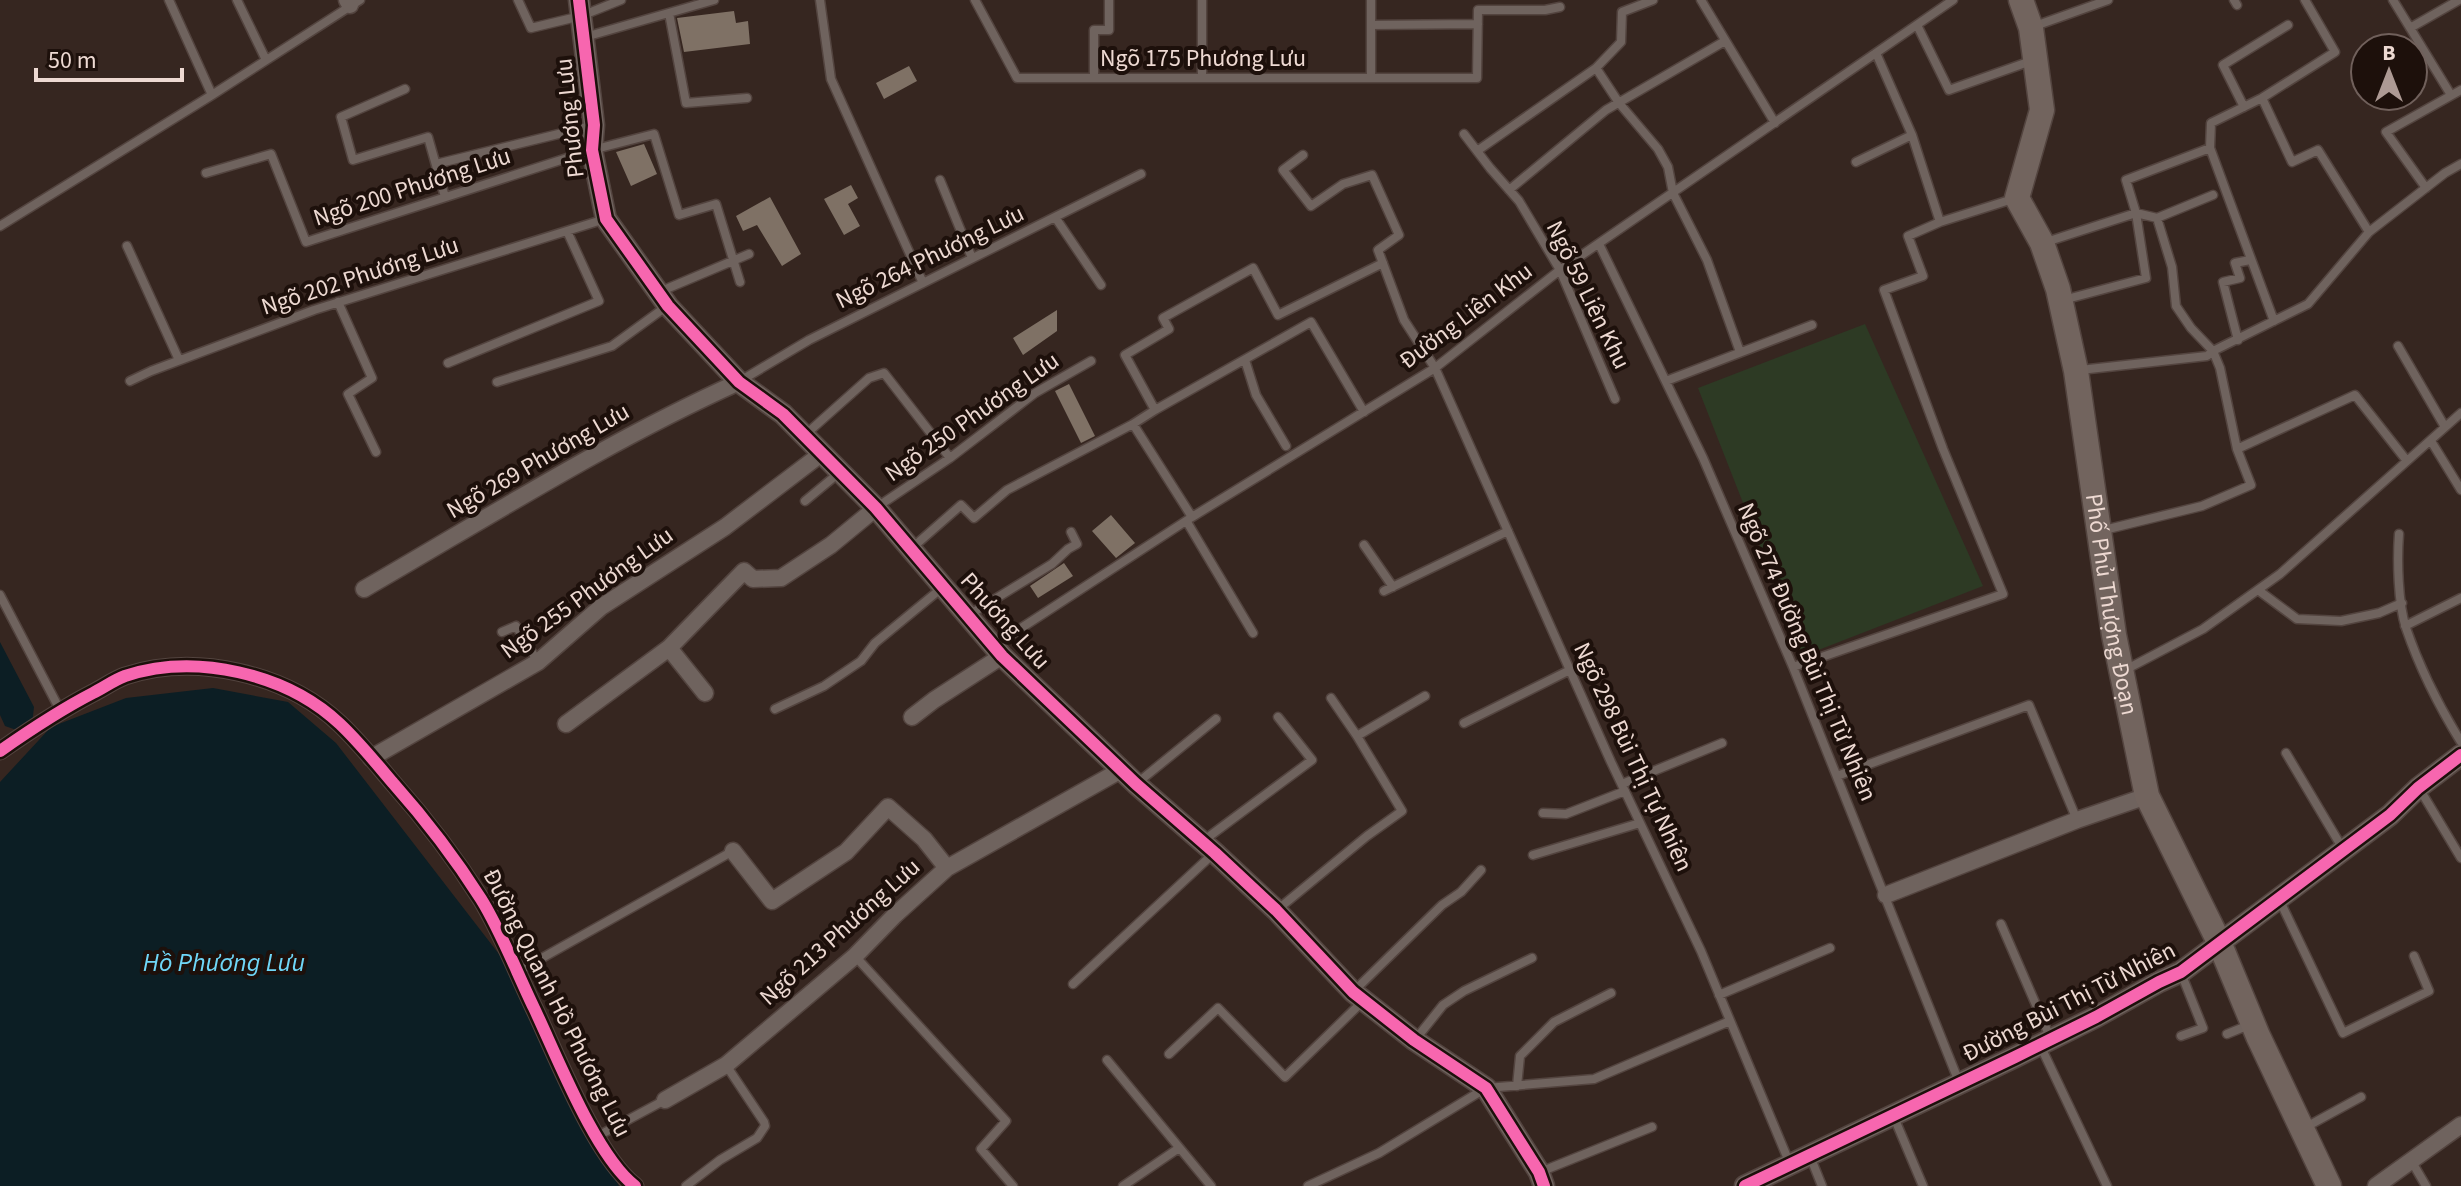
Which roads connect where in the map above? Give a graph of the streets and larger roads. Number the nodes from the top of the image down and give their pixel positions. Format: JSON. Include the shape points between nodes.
{"nodes":[{"id":1,"x":2021,"y":0,"type":"edge"},
{"id":2,"x":580,"y":8,"type":"edge"},
{"id":3,"x":739,"y":382,"type":"junction"},
{"id":4,"x":821,"y":454,"type":"junction"},
{"id":5,"x":876,"y":508,"type":"junction"},
{"id":6,"x":364,"y":589,"type":"dead end"},
{"id":7,"x":669,"y":648,"type":"junction"},
{"id":8,"x":997,"y":651,"type":"junction"},
{"id":9,"x":705,"y":693,"type":"dead end"},
{"id":10,"x":912,"y":717,"type":"dead end"},
{"id":11,"x":566,"y":724,"type":"dead end"},
{"id":12,"x":0,"y":751,"type":"edge"},
{"id":13,"x":2461,"y":755,"type":"edge"},
{"id":14,"x":371,"y":758,"type":"junction"},
{"id":15,"x":1128,"y":777,"type":"junction"},
{"id":16,"x":2147,"y":796,"type":"junction"},
{"id":17,"x":733,"y":851,"type":"road end"},
{"id":18,"x":947,"y":868,"type":"junction"},
{"id":19,"x":1886,"y":895,"type":"road end"},
{"id":20,"x":2219,"y":942,"type":"junction"},
{"id":21,"x":665,"y":1100,"type":"road end"},
{"id":22,"x":2461,"y":1125,"type":"edge"},
{"id":23,"x":1542,"y":1179,"type":"edge"},
{"id":24,"x":635,"y":1186,"type":"edge"},
{"id":25,"x":1745,"y":1186,"type":"edge"},
{"id":26,"x":2329,"y":1186,"type":"edge"},
{"id":27,"x":2376,"y":1186,"type":"edge"}],
"edges":[{"from":1,"to":16,"type":"main road","name":"Phố Phủ Thượng Đoạn","via":[[2031,28],[2042,110],[2017,198],[2042,243],[2076,371],[2121,672]]},
{"from":2,"to":3,"type":"street","name":"Phương Lưu","via":[[594,125],[592,150],[606,219],[663,299]]},
{"from":3,"to":4,"type":"street","name":"Phương Lưu","via":[[783,414]]},
{"from":3,"to":6,"type":"street","name":"Ngõ 269 Phương Lưu","via":[[682,407]]},
{"from":4,"to":5,"type":"street","name":"Phương Lưu"},
{"from":4,"to":14,"type":"street","name":"Ngõ 255 Phương Lưu","via":[[725,527],[601,607],[538,662]]},
{"from":5,"to":7,"type":"street","via":[[781,578],[753,579],[744,571]]},
{"from":5,"to":8,"type":"street","name":"Phương Lưu"},
{"from":7,"to":9,"type":"street"},
{"from":7,"to":11,"type":"street"},
{"from":8,"to":10,"type":"street"},
{"from":8,"to":15,"type":"street","name":"Phương Lưu"},
{"from":12,"to":14,"type":"street","name":"Đường Quanh Hồ Phương Lưu","via":[[60,710],[123,677],[163,667],[203,668],[270,681],[339,723]]},
{"from":13,"to":20,"type":"street","name":"Đường Bùi Thị Từ Nhiên","via":[[2390,815]]},
{"from":14,"to":24,"type":"street","name":"Đường Quanh Hồ Phương Lưu","via":[[417,810],[482,900],[596,1137]]},
{"from":15,"to":18,"type":"street","name":"Ngõ 213 Phương Lưu"},
{"from":15,"to":23,"type":"street","name":"Phương Lưu","via":[[1276,910],[1358,996],[1486,1088]]},
{"from":16,"to":19,"type":"street"},
{"from":16,"to":20,"type":"main road","name":"Phố Phủ Thượng Đoạn"},
{"from":17,"to":18,"type":"street","via":[[772,901],[846,852],[888,807]]},
{"from":18,"to":21,"type":"street","name":"Ngõ 213 Phương Lưu","via":[[855,956],[726,1065]]},
{"from":20,"to":25,"type":"street","name":"Đường Bùi Thị Từ Nhiên","via":[[2181,972],[2096,1017]]},
{"from":20,"to":26,"type":"main road","name":"Phố Phủ Thượng Đoạn"},
{"from":22,"to":27,"type":"street"}]}
